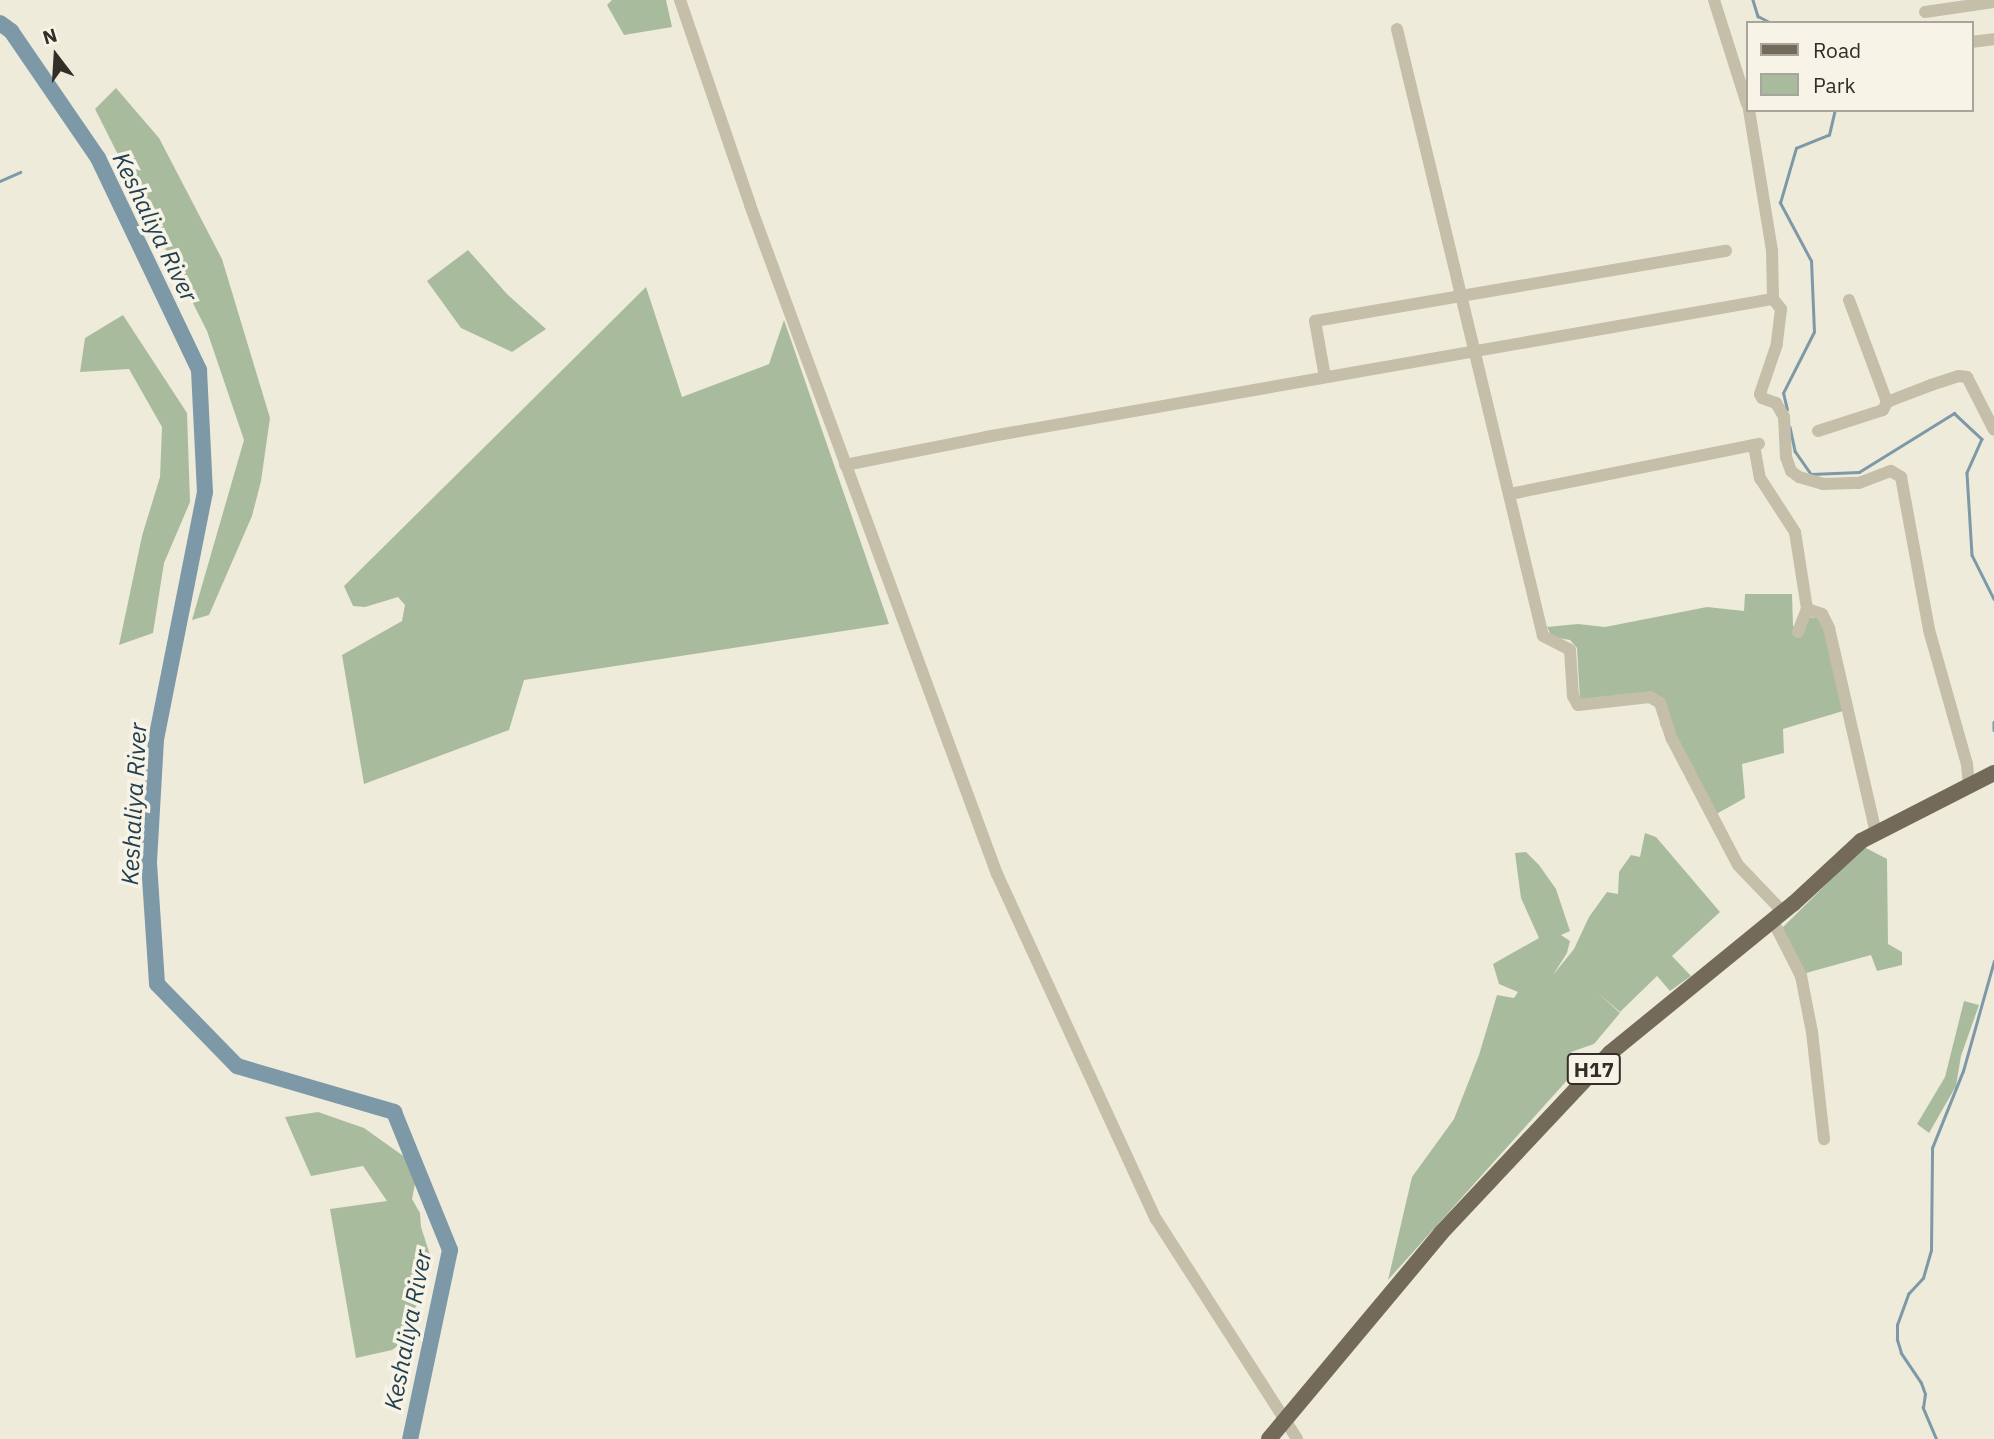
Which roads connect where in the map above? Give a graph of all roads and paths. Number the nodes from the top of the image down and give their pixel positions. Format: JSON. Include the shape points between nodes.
{"nodes":[{"id":1,"x":680,"y":0,"type":"edge"},
{"id":2,"x":1714,"y":0,"type":"edge"},
{"id":3,"x":1994,"y":2,"type":"edge"},
{"id":4,"x":1925,"y":12,"type":"dead end"},
{"id":5,"x":1397,"y":29,"type":"dead end"},
{"id":6,"x":1994,"y":39,"type":"edge"},
{"id":7,"x":1973,"y":42,"type":"edge"},
{"id":8,"x":1745,"y":97,"type":"edge"},
{"id":9,"x":1749,"y":112,"type":"edge"},
{"id":10,"x":1726,"y":251,"type":"dead end"},
{"id":11,"x":1462,"y":295,"type":"junction"},
{"id":12,"x":1773,"y":299,"type":"junction"},
{"id":13,"x":1849,"y":300,"type":"dead end"},
{"id":14,"x":1475,"y":350,"type":"junction"},
{"id":15,"x":1325,"y":377,"type":"junction"},
{"id":16,"x":1887,"y":402,"type":"junction"},
{"id":17,"x":1994,"y":430,"type":"edge"},
{"id":18,"x":1818,"y":431,"type":"dead end"},
{"id":19,"x":845,"y":465,"type":"junction"},
{"id":20,"x":1510,"y":494,"type":"junction"},
{"id":21,"x":1807,"y":609,"type":"junction"},
{"id":22,"x":1798,"y":632,"type":"dead end"},
{"id":23,"x":1990,"y":775,"type":"edge"},
{"id":24,"x":1969,"y":787,"type":"junction"},
{"id":25,"x":1876,"y":833,"type":"junction"},
{"id":26,"x":1778,"y":916,"type":"junction"},
{"id":27,"x":1824,"y":1139,"type":"dead end"},
{"id":28,"x":1286,"y":1420,"type":"junction"},
{"id":29,"x":1269,"y":1439,"type":"edge"},
{"id":30,"x":1297,"y":1439,"type":"edge"}],
"edges":[{"from":1,"to":19,"type":"street"},
{"from":2,"to":8,"type":"street"},
{"from":3,"to":4,"type":"street"},
{"from":5,"to":11,"type":"street"},
{"from":6,"to":7,"type":"street"},
{"from":9,"to":12,"type":"street","via":[[1771,240]]},
{"from":10,"to":11,"type":"street"},
{"from":11,"to":14,"type":"street"},
{"from":11,"to":15,"type":"street","via":[[1315,321]]},
{"from":12,"to":14,"type":"street"},
{"from":12,"to":24,"type":"street","via":[[1780,309],[1780,328],[1760,394],[1776,403],[1784,417],[1791,471],[1824,484],[1859,483],[1891,471],[1901,477],[1929,630],[1967,764]]},
{"from":13,"to":16,"type":"street"},
{"from":14,"to":15,"type":"street"},
{"from":14,"to":20,"type":"street"},
{"from":15,"to":19,"type":"street"},
{"from":16,"to":17,"type":"street","via":[[1931,384],[1967,377]]},
{"from":16,"to":18,"type":"street","via":[[1883,410]]},
{"from":19,"to":28,"type":"street","via":[[997,874],[1150,1206]]},
{"from":20,"to":21,"type":"street","via":[[1757,444],[1760,478],[1795,532]]},
{"from":20,"to":26,"type":"street","via":[[1542,636],[1570,649],[1575,703],[1650,697],[1660,702],[1672,739],[1738,865]]},
{"from":21,"to":22,"type":"street"},
{"from":21,"to":25,"type":"street","via":[[1822,614],[1829,628]]},
{"from":23,"to":24,"type":"main road","number":"H17"},
{"from":24,"to":25,"type":"main road","number":"H17"},
{"from":25,"to":26,"type":"main road","number":"H17","via":[[1861,841]]},
{"from":26,"to":27,"type":"street","via":[[1801,976]]},
{"from":26,"to":28,"type":"main road","number":"H17","via":[[1662,1007],[1572,1091],[1441,1233]]},
{"from":28,"to":29,"type":"main road","number":"H17"},
{"from":28,"to":30,"type":"street"}]}
